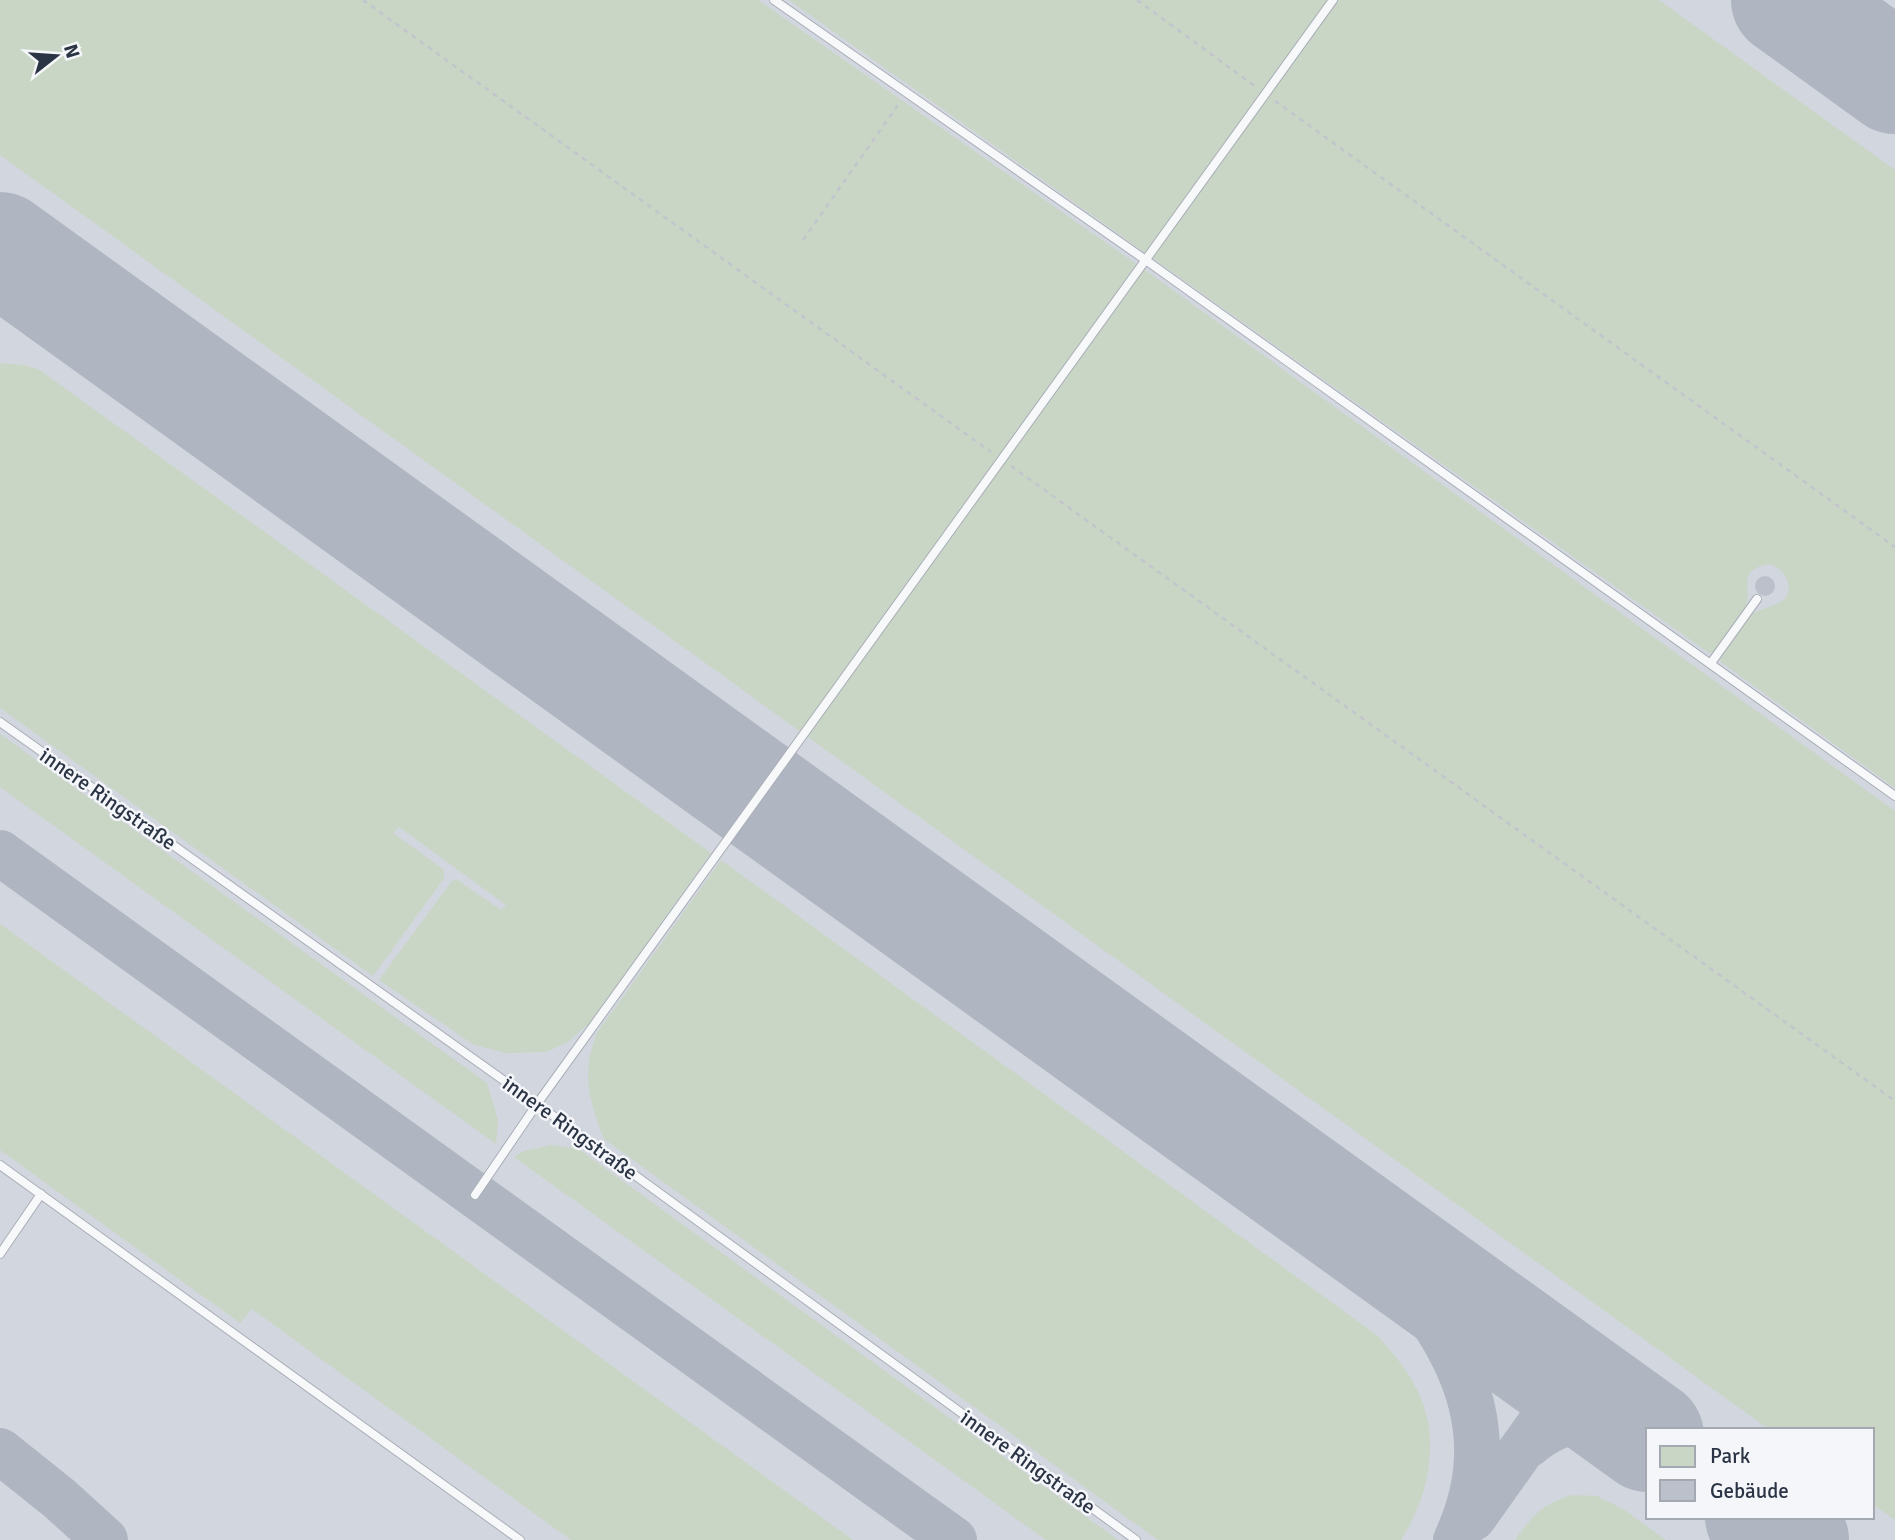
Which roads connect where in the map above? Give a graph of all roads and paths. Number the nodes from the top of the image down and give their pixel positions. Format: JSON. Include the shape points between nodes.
{"nodes":[{"id":1,"x":363,"y":0,"type":"edge"},
{"id":2,"x":774,"y":0,"type":"edge"},
{"id":3,"x":1137,"y":0,"type":"edge"},
{"id":4,"x":1332,"y":0,"type":"edge"},
{"id":5,"x":906,"y":94,"type":"junction"},
{"id":6,"x":1265,"y":94,"type":"junction"},
{"id":7,"x":803,"y":240,"type":"dead end"},
{"id":8,"x":1147,"y":261,"type":"junction"},
{"id":9,"x":1002,"y":459,"type":"junction"},
{"id":10,"x":1895,"y":547,"type":"edge"},
{"id":11,"x":1757,"y":599,"type":"dead end"},
{"id":12,"x":1711,"y":663,"type":"junction"},
{"id":13,"x":0,"y":722,"type":"edge"},
{"id":14,"x":1895,"y":796,"type":"edge"},
{"id":15,"x":1895,"y":1101,"type":"edge"},
{"id":16,"x":537,"y":1104,"type":"junction"},
{"id":17,"x":0,"y":1164,"type":"edge"},
{"id":18,"x":41,"y":1194,"type":"junction"},
{"id":19,"x":475,"y":1195,"type":"dead end"},
{"id":20,"x":0,"y":1254,"type":"edge"},
{"id":21,"x":520,"y":1540,"type":"edge"},
{"id":22,"x":1136,"y":1540,"type":"edge"}],
"edges":[{"from":1,"to":9,"type":"path"},
{"from":2,"to":5,"type":"lane"},
{"from":3,"to":6,"type":"path"},
{"from":4,"to":6,"type":"lane"},
{"from":5,"to":7,"type":"path"},
{"from":5,"to":8,"type":"lane"},
{"from":6,"to":8,"type":"lane"},
{"from":6,"to":10,"type":"path"},
{"from":8,"to":9,"type":"lane"},
{"from":8,"to":12,"type":"lane"},
{"from":9,"to":15,"type":"path"},
{"from":9,"to":16,"type":"lane"},
{"from":11,"to":12,"type":"lane"},
{"from":12,"to":14,"type":"lane"},
{"from":13,"to":16,"type":"lane","name":"innere Ringstraße"},
{"from":16,"to":19,"type":"lane"},
{"from":16,"to":22,"type":"lane","name":"innere Ringstraße"},
{"from":17,"to":18,"type":"lane"},
{"from":18,"to":20,"type":"lane"},
{"from":18,"to":21,"type":"lane"}]}
